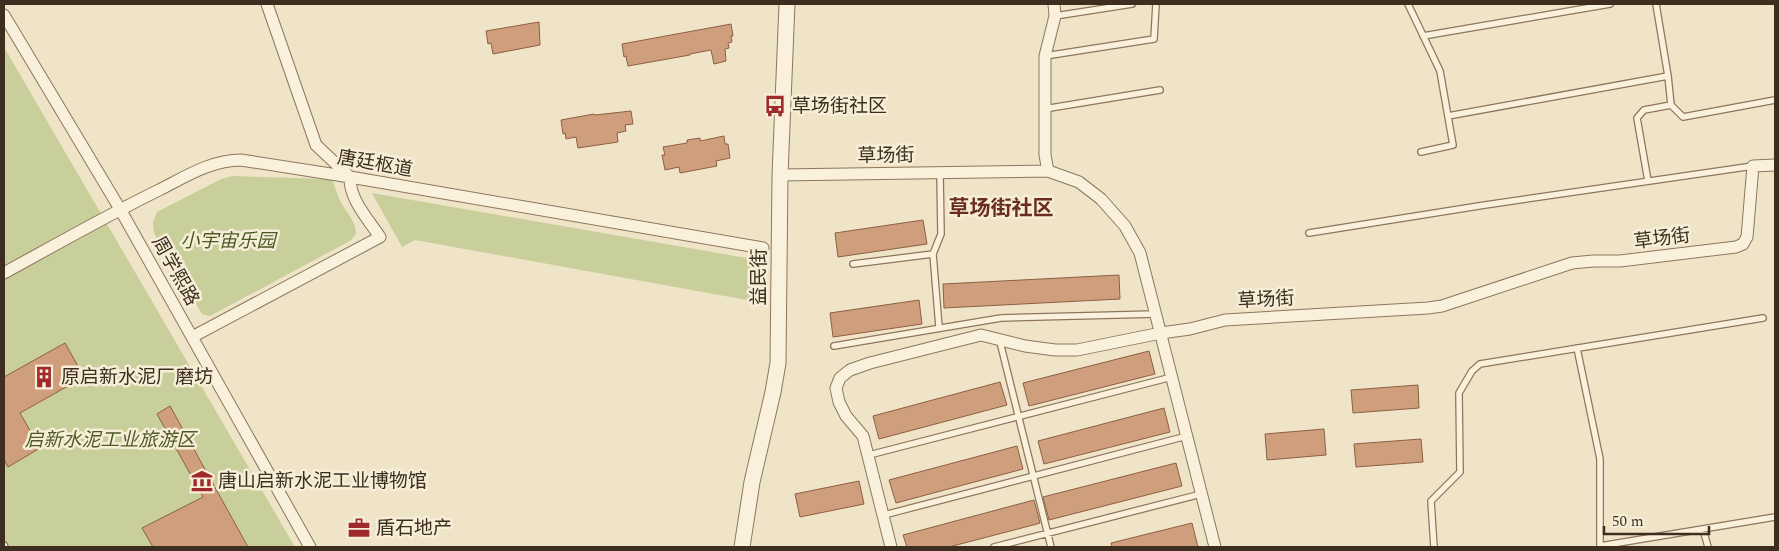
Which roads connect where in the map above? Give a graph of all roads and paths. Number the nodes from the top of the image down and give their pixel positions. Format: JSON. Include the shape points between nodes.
{"nodes":[{"id":1,"x":267,"y":4,"type":"edge"},
{"id":2,"x":787,"y":4,"type":"edge"},
{"id":3,"x":1054,"y":4,"type":"edge"},
{"id":4,"x":1132,"y":4,"type":"edge"},
{"id":5,"x":1156,"y":4,"type":"edge"},
{"id":6,"x":1408,"y":4,"type":"edge"},
{"id":7,"x":1610,"y":4,"type":"edge"},
{"id":8,"x":1656,"y":4,"type":"edge"},
{"id":9,"x":4,"y":15,"type":"edge"},
{"id":10,"x":1055,"y":16,"type":"junction"},
{"id":11,"x":1423,"y":36,"type":"junction"},
{"id":12,"x":1045,"y":56,"type":"junction"},
{"id":13,"x":1668,"y":76,"type":"junction"},
{"id":14,"x":1160,"y":90,"type":"dead end"},
{"id":15,"x":1775,"y":100,"type":"edge"},
{"id":16,"x":1671,"y":105,"type":"junction"},
{"id":17,"x":1044,"y":109,"type":"junction"},
{"id":18,"x":1448,"y":116,"type":"junction"},
{"id":19,"x":1421,"y":152,"type":"dead end"},
{"id":20,"x":1775,"y":165,"type":"edge"},
{"id":21,"x":1753,"y":166,"type":"junction"},
{"id":22,"x":1048,"y":171,"type":"junction"},
{"id":23,"x":940,"y":173,"type":"junction"},
{"id":24,"x":780,"y":175,"type":"junction"},
{"id":25,"x":350,"y":177,"type":"junction"},
{"id":26,"x":1648,"y":181,"type":"junction"},
{"id":27,"x":120,"y":209,"type":"junction"},
{"id":28,"x":1309,"y":233,"type":"dead end"},
{"id":29,"x":764,"y":248,"type":"dead end"},
{"id":30,"x":933,"y":254,"type":"junction"},
{"id":31,"x":853,"y":264,"type":"dead end"},
{"id":32,"x":4,"y":273,"type":"edge"},
{"id":33,"x":1156,"y":314,"type":"junction"},
{"id":34,"x":1763,"y":318,"type":"dead end"},
{"id":35,"x":939,"y":328,"type":"junction"},
{"id":36,"x":1161,"y":333,"type":"junction"},
{"id":37,"x":192,"y":336,"type":"junction"},
{"id":38,"x":999,"y":338,"type":"junction"},
{"id":39,"x":834,"y":346,"type":"dead end"},
{"id":40,"x":1577,"y":348,"type":"junction"},
{"id":41,"x":1172,"y":377,"type":"junction"},
{"id":42,"x":1018,"y":416,"type":"junction"},
{"id":43,"x":1187,"y":436,"type":"junction"},
{"id":44,"x":869,"y":454,"type":"junction"},
{"id":45,"x":1033,"y":476,"type":"junction"},
{"id":46,"x":1201,"y":494,"type":"junction"},
{"id":47,"x":884,"y":515,"type":"junction"},
{"id":48,"x":1775,"y":517,"type":"edge"},
{"id":49,"x":1703,"y":529,"type":"junction"},
{"id":50,"x":1047,"y":534,"type":"junction"},
{"id":51,"x":310,"y":547,"type":"edge"},
{"id":52,"x":742,"y":547,"type":"edge"},
{"id":53,"x":891,"y":547,"type":"edge"},
{"id":54,"x":994,"y":547,"type":"edge"},
{"id":55,"x":1051,"y":547,"type":"edge"},
{"id":56,"x":1215,"y":547,"type":"edge"},
{"id":57,"x":1434,"y":547,"type":"edge"},
{"id":58,"x":1708,"y":547,"type":"edge"}],
"edges":[{"from":1,"to":25,"type":"street","via":[[316,145]]},
{"from":2,"to":24,"type":"street","name":"益民街"},
{"from":3,"to":10,"type":"street"},
{"from":4,"to":10,"type":"lane"},
{"from":5,"to":12,"type":"lane","via":[[1154,39]]},
{"from":6,"to":11,"type":"lane"},
{"from":7,"to":11,"type":"lane"},
{"from":8,"to":13,"type":"lane"},
{"from":9,"to":27,"type":"street","name":"周学熙路"},
{"from":10,"to":12,"type":"street"},
{"from":11,"to":18,"type":"lane","via":[[1440,71]]},
{"from":12,"to":17,"type":"street"},
{"from":13,"to":16,"type":"lane"},
{"from":13,"to":18,"type":"lane"},
{"from":14,"to":17,"type":"lane"},
{"from":15,"to":16,"type":"lane","via":[[1683,117]]},
{"from":16,"to":26,"type":"lane","via":[[1644,110],[1637,118]]},
{"from":17,"to":22,"type":"street"},
{"from":18,"to":19,"type":"lane","via":[[1453,145]]},
{"from":20,"to":21,"type":"street"},
{"from":21,"to":26,"type":"lane"},
{"from":21,"to":36,"type":"street","name":"草场街","via":[[1747,237],[1736,248],[1620,262],[1572,263],[1442,306],[1225,320]]},
{"from":22,"to":23,"type":"street","name":"草场街"},
{"from":22,"to":33,"type":"street","name":"草场街","via":[[1078,182],[1101,199],[1125,226],[1140,253]]},
{"from":23,"to":24,"type":"street","name":"草场街"},
{"from":23,"to":30,"type":"lane","via":[[941,234]]},
{"from":24,"to":52,"type":"street","name":"益民街","via":[[778,363],[752,482]]},
{"from":25,"to":27,"type":"street","name":"唐廷枢道","via":[[228,160],[210,165]]},
{"from":25,"to":29,"type":"street","name":"唐廷枢道"},
{"from":25,"to":37,"type":"street","via":[[354,197],[380,237]]},
{"from":26,"to":28,"type":"lane"},
{"from":27,"to":32,"type":"street","name":"唐廷枢道"},
{"from":27,"to":37,"type":"street","name":"周学熙路"},
{"from":30,"to":31,"type":"lane"},
{"from":30,"to":35,"type":"lane"},
{"from":33,"to":35,"type":"lane","via":[[1001,318]]},
{"from":33,"to":36,"type":"street","name":"草场街"},
{"from":34,"to":40,"type":"lane"},
{"from":35,"to":39,"type":"lane"},
{"from":36,"to":38,"type":"street","via":[[1077,350],[1024,346]]},
{"from":36,"to":41,"type":"street"},
{"from":37,"to":51,"type":"street","name":"周学熙路"},
{"from":38,"to":42,"type":"lane"},
{"from":38,"to":44,"type":"street","via":[[981,335],[870,362],[840,378],[836,388],[839,402],[863,436]]},
{"from":40,"to":49,"type":"lane","via":[[1600,459],[1600,546]]},
{"from":40,"to":57,"type":"lane","via":[[1480,364],[1472,371],[1459,393],[1460,472],[1431,501]]},
{"from":41,"to":42,"type":"lane"},
{"from":41,"to":43,"type":"street"},
{"from":42,"to":44,"type":"lane"},
{"from":42,"to":45,"type":"lane"},
{"from":43,"to":45,"type":"lane"},
{"from":43,"to":46,"type":"street"},
{"from":44,"to":47,"type":"street"},
{"from":45,"to":47,"type":"lane"},
{"from":45,"to":50,"type":"lane"},
{"from":46,"to":50,"type":"lane"},
{"from":46,"to":56,"type":"street"},
{"from":47,"to":53,"type":"street"},
{"from":48,"to":49,"type":"lane"},
{"from":49,"to":58,"type":"lane"},
{"from":50,"to":54,"type":"lane"},
{"from":50,"to":55,"type":"lane"}]}
